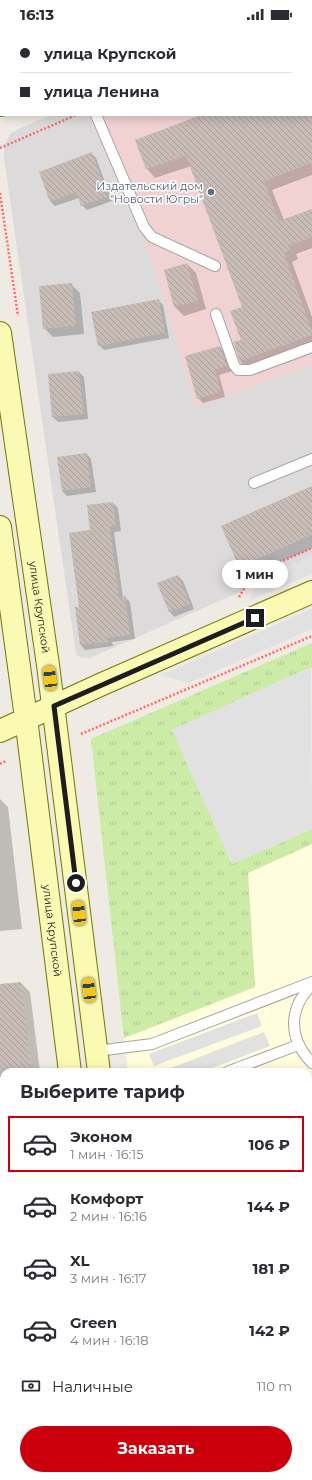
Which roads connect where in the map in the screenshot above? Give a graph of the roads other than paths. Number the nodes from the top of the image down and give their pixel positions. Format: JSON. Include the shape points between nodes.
{"nodes":[{"id":1,"x":96,"y":116,"type":"edge"},
{"id":2,"x":214,"y":266,"type":"dead end"},
{"id":3,"x":216,"y":314,"type":"dead end"},
{"id":4,"x":0,"y":333,"type":"edge"},
{"id":5,"x":312,"y":348,"type":"edge"},
{"id":6,"x":312,"y":459,"type":"edge"},
{"id":7,"x":254,"y":483,"type":"dead end"},
{"id":8,"x":0,"y":527,"type":"edge"},
{"id":9,"x":312,"y":592,"type":"edge"},
{"id":10,"x":54,"y":706,"type":"junction"},
{"id":11,"x":26,"y":718,"type":"junction"},
{"id":12,"x":0,"y":731,"type":"edge"},
{"id":13,"x":312,"y":984,"type":"edge"},
{"id":14,"x":298,"y":1045,"type":"junction"},
{"id":15,"x":98,"y":1062,"type":"edge"},
{"id":16,"x":312,"y":1062,"type":"edge"},
{"id":17,"x":70,"y":1068,"type":"edge"},
{"id":18,"x":238,"y":1068,"type":"edge"}],
"edges":[{"from":1,"to":2,"type":"lane","via":[[144,227],[152,237]]},
{"from":3,"to":5,"type":"lane","via":[[238,370],[250,370]]},
{"from":4,"to":10,"type":"main road","name":"улица Крупской"},
{"from":6,"to":7,"type":"lane"},
{"from":8,"to":11,"type":"main road","name":"улица Крупской"},
{"from":9,"to":10,"type":"main road"},
{"from":10,"to":11,"type":"main road"},
{"from":10,"to":15,"type":"main road","name":"улица Крупской"},
{"from":11,"to":12,"type":"main road"},
{"from":11,"to":17,"type":"main road","name":"улица Крупской"},
{"from":13,"to":14,"type":"lane","via":[[297,1005],[294,1018],[294,1032]]},
{"from":13,"to":15,"type":"lane"},
{"from":14,"to":16,"type":"lane"},
{"from":14,"to":18,"type":"lane"}]}
